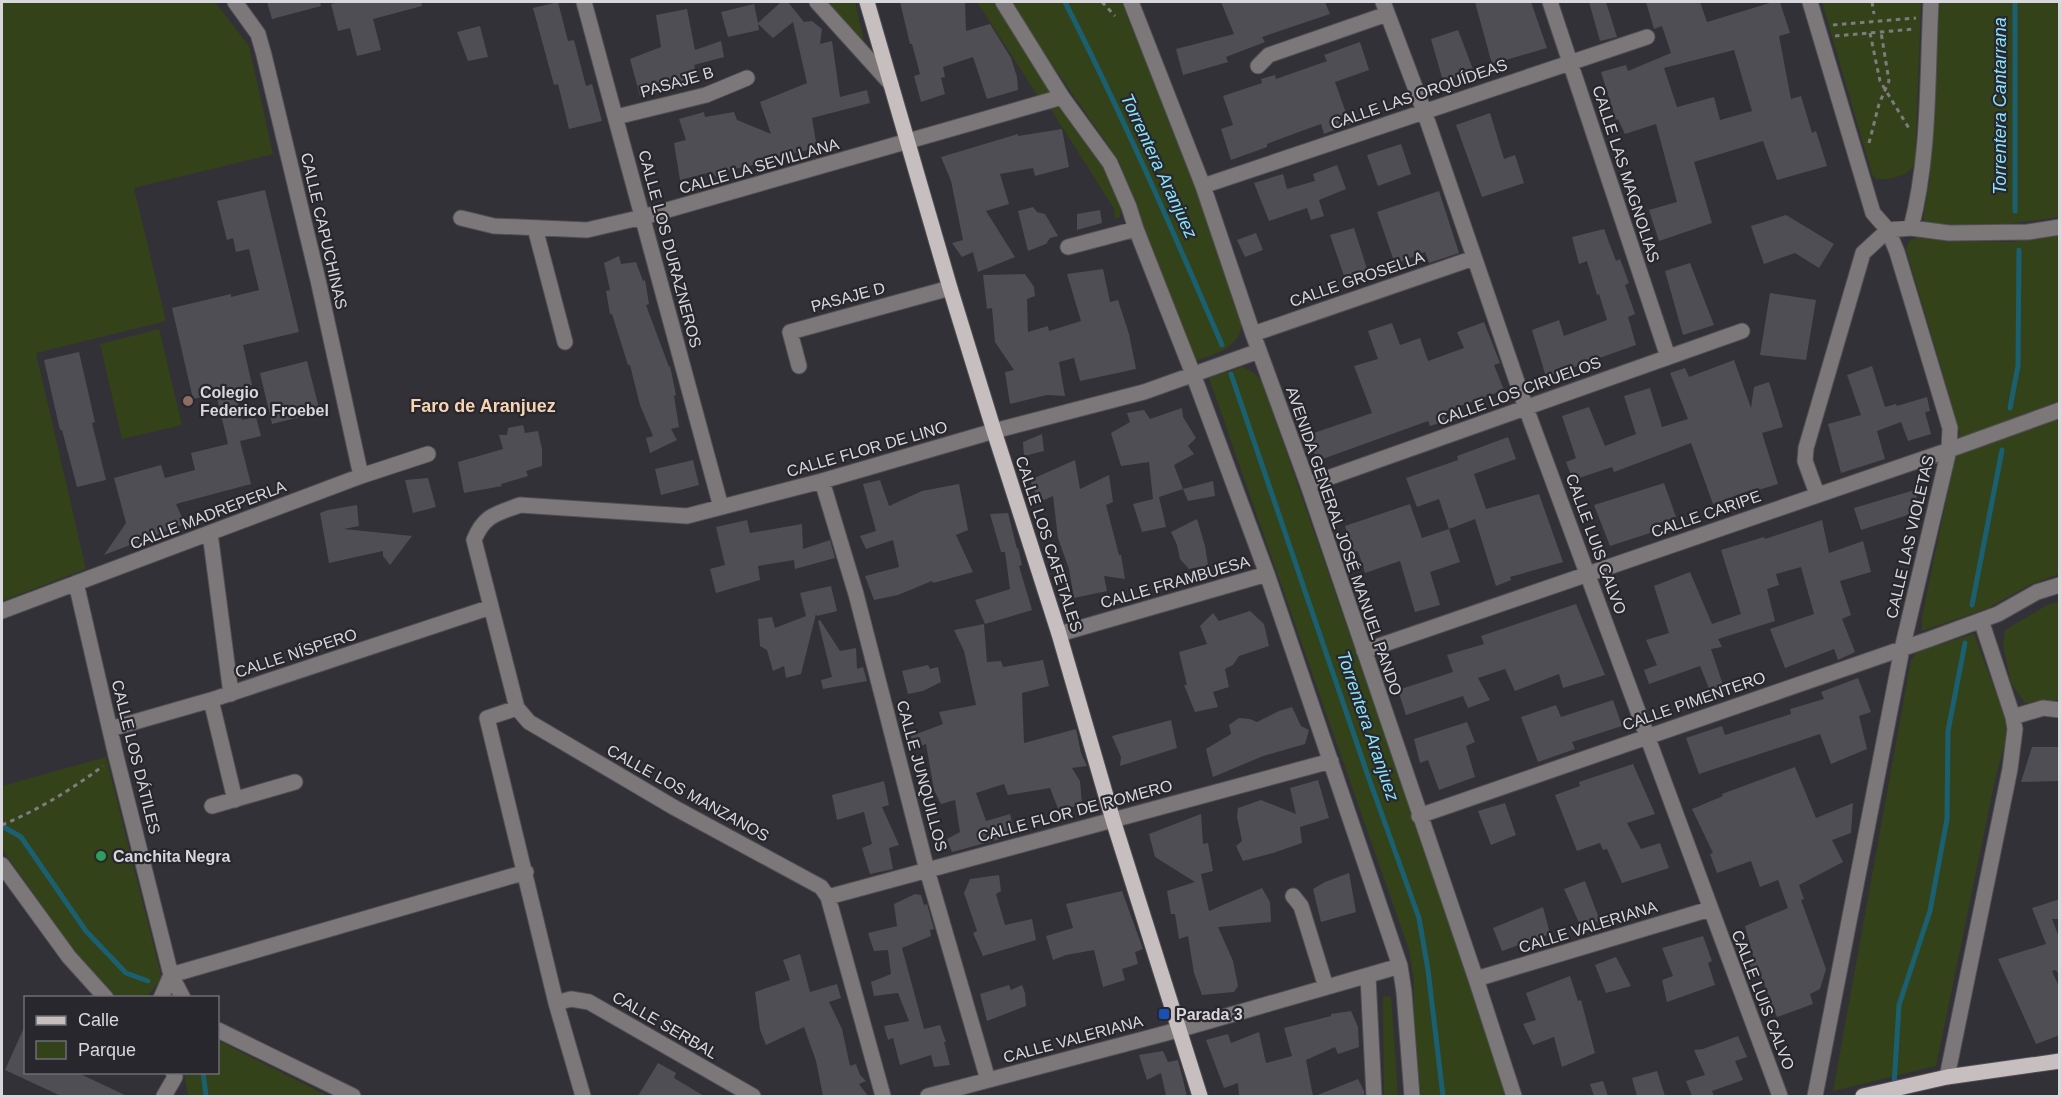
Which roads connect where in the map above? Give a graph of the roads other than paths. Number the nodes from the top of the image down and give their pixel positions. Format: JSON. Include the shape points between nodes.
{"nodes":[{"id":1,"x":235,"y":2,"type":"edge"},
{"id":2,"x":584,"y":2,"type":"edge"},
{"id":3,"x":817,"y":2,"type":"edge"},
{"id":4,"x":867,"y":2,"type":"edge"},
{"id":5,"x":1003,"y":2,"type":"edge"},
{"id":6,"x":1131,"y":2,"type":"edge"},
{"id":7,"x":1550,"y":2,"type":"edge"},
{"id":8,"x":1810,"y":2,"type":"edge"},
{"id":9,"x":1931,"y":2,"type":"edge"},
{"id":10,"x":1385,"y":8,"type":"edge"},
{"id":11,"x":1647,"y":37,"type":"dead end"},
{"id":12,"x":1570,"y":63,"type":"junction"},
{"id":13,"x":1258,"y":66,"type":"dead end"},
{"id":14,"x":747,"y":78,"type":"dead end"},
{"id":15,"x":891,"y":84,"type":"junction"},
{"id":16,"x":1062,"y":98,"type":"junction"},
{"id":17,"x":1424,"y":111,"type":"junction"},
{"id":18,"x":616,"y":117,"type":"junction"},
{"id":19,"x":909,"y":142,"type":"junction"},
{"id":20,"x":1203,"y":186,"type":"junction"},
{"id":21,"x":643,"y":217,"type":"junction"},
{"id":22,"x":461,"y":218,"type":"dead end"},
{"id":23,"x":2060,"y":227,"type":"edge"},
{"id":24,"x":535,"y":228,"type":"junction"},
{"id":25,"x":1911,"y":228,"type":"junction"},
{"id":26,"x":1136,"y":229,"type":"junction"},
{"id":27,"x":1888,"y":230,"type":"junction"},
{"id":28,"x":1068,"y":247,"type":"dead end"},
{"id":29,"x":1474,"y":258,"type":"junction"},
{"id":30,"x":950,"y":288,"type":"junction"},
{"id":31,"x":1742,"y":331,"type":"dead end"},
{"id":32,"x":1252,"y":334,"type":"junction"},
{"id":33,"x":565,"y":342,"type":"dead end"},
{"id":34,"x":1259,"y":351,"type":"junction"},
{"id":35,"x":1668,"y":357,"type":"junction"},
{"id":36,"x":800,"y":366,"type":"dead end"},
{"id":37,"x":1193,"y":374,"type":"junction"},
{"id":38,"x":1526,"y":408,"type":"junction"},
{"id":39,"x":2060,"y":410,"type":"edge"},
{"id":40,"x":994,"y":431,"type":"junction"},
{"id":41,"x":1949,"y":450,"type":"junction"},
{"id":42,"x":428,"y":454,"type":"dead end"},
{"id":43,"x":361,"y":476,"type":"junction"},
{"id":44,"x":822,"y":481,"type":"junction"},
{"id":45,"x":1308,"y":485,"type":"junction"},
{"id":46,"x":1817,"y":494,"type":"junction"},
{"id":47,"x":721,"y":507,"type":"junction"},
{"id":48,"x":210,"y":533,"type":"junction"},
{"id":49,"x":1267,"y":574,"type":"junction"},
{"id":50,"x":1587,"y":574,"type":"junction"},
{"id":51,"x":76,"y":583,"type":"junction"},
{"id":52,"x":2060,"y":585,"type":"edge"},
{"id":53,"x":491,"y":607,"type":"junction"},
{"id":54,"x":2,"y":610,"type":"edge"},
{"id":55,"x":1981,"y":620,"type":"junction"},
{"id":56,"x":1059,"y":634,"type":"junction"},
{"id":57,"x":1902,"y":649,"type":"junction"},
{"id":58,"x":1364,"y":651,"type":"junction"},
{"id":59,"x":231,"y":694,"type":"junction"},
{"id":60,"x":211,"y":700,"type":"junction"},
{"id":61,"x":517,"y":708,"type":"junction"},
{"id":62,"x":2060,"y":710,"type":"edge"},
{"id":63,"x":2013,"y":717,"type":"junction"},
{"id":64,"x":110,"y":729,"type":"junction"},
{"id":65,"x":1648,"y":736,"type":"junction"},
{"id":66,"x":1331,"y":761,"type":"junction"},
{"id":67,"x":295,"y":782,"type":"dead end"},
{"id":68,"x":235,"y":800,"type":"junction"},
{"id":69,"x":212,"y":806,"type":"dead end"},
{"id":70,"x":1419,"y":816,"type":"junction"},
{"id":71,"x":1113,"y":820,"type":"junction"},
{"id":72,"x":2,"y":865,"type":"edge"},
{"id":73,"x":927,"y":870,"type":"junction"},
{"id":74,"x":526,"y":872,"type":"junction"},
{"id":75,"x":1293,"y":896,"type":"dead end"},
{"id":76,"x":828,"y":897,"type":"junction"},
{"id":77,"x":1710,"y":909,"type":"junction"},
{"id":78,"x":1400,"y":966,"type":"junction"},
{"id":79,"x":171,"y":975,"type":"junction"},
{"id":80,"x":1368,"y":976,"type":"junction"},
{"id":81,"x":1476,"y":979,"type":"junction"},
{"id":82,"x":1326,"y":987,"type":"junction"},
{"id":83,"x":104,"y":996,"type":"edge"},
{"id":84,"x":162,"y":996,"type":"edge"},
{"id":85,"x":182,"y":996,"type":"edge"},
{"id":86,"x":556,"y":1003,"type":"junction"},
{"id":87,"x":219,"y":1030,"type":"edge"},
{"id":88,"x":1178,"y":1030,"type":"junction"},
{"id":89,"x":2060,"y":1061,"type":"edge"},
{"id":90,"x":174,"y":1074,"type":"edge"},
{"id":91,"x":1947,"y":1077,"type":"junction"},
{"id":92,"x":988,"y":1080,"type":"junction"},
{"id":93,"x":582,"y":1091,"type":"edge"},
{"id":94,"x":1871,"y":1094,"type":"edge"},
{"id":95,"x":164,"y":1096,"type":"edge"},
{"id":96,"x":353,"y":1096,"type":"edge"},
{"id":97,"x":753,"y":1096,"type":"edge"},
{"id":98,"x":883,"y":1096,"type":"edge"},
{"id":99,"x":928,"y":1096,"type":"edge"},
{"id":100,"x":1200,"y":1096,"type":"edge"},
{"id":101,"x":1374,"y":1096,"type":"edge"},
{"id":102,"x":1412,"y":1096,"type":"edge"},
{"id":103,"x":1514,"y":1096,"type":"edge"},
{"id":104,"x":1780,"y":1096,"type":"edge"},
{"id":105,"x":1815,"y":1096,"type":"edge"}],
"edges":[{"from":1,"to":43,"type":"street","name":"CALLE CAPUCHINAS","via":[[258,34],[264,55]]},
{"from":2,"to":18,"type":"street","name":"CALLE LOS DURAZNEROS"},
{"from":3,"to":15,"type":"street"},
{"from":4,"to":15,"type":"main road","name":"CALLE LOS CAFETALES"},
{"from":5,"to":16,"type":"street"},
{"from":6,"to":20,"type":"street","name":"AVENIDA GENERAL JOSÉ MANUEL PANDO"},
{"from":7,"to":12,"type":"street","name":"CALLE LAS MAGNOLIAS"},
{"from":8,"to":27,"type":"street","name":"CALLE LAS VIOLETAS","via":[[1873,213]]},
{"from":9,"to":25,"type":"street","via":[[1923,166]]},
{"from":10,"to":13,"type":"street","via":[[1269,56]]},
{"from":10,"to":17,"type":"street","name":"CALLE LUIS CALVO"},
{"from":11,"to":12,"type":"street","name":"CALLE LAS ORQUÍDEAS"},
{"from":12,"to":17,"type":"street","name":"CALLE LAS ORQUÍDEAS"},
{"from":12,"to":35,"type":"street","name":"CALLE LAS MAGNOLIAS"},
{"from":14,"to":18,"type":"street","name":"PASAJE B","via":[[706,95]]},
{"from":15,"to":19,"type":"main road","name":"CALLE LOS CAFETALES"},
{"from":16,"to":19,"type":"street","name":"CALLE LA SEVILLANA"},
{"from":16,"to":26,"type":"street","via":[[1110,163]]},
{"from":17,"to":20,"type":"street","name":"CALLE LAS ORQUÍDEAS"},
{"from":17,"to":29,"type":"street","name":"CALLE LUIS CALVO"},
{"from":18,"to":21,"type":"street","name":"CALLE LOS DURAZNEROS"},
{"from":19,"to":21,"type":"street","name":"CALLE LA SEVILLANA"},
{"from":19,"to":30,"type":"main road","name":"CALLE LOS CAFETALES"},
{"from":20,"to":32,"type":"street","name":"AVENIDA GENERAL JOSÉ MANUEL PANDO"},
{"from":21,"to":24,"type":"street","name":"CALLE LA SEVILLANA","via":[[587,230]]},
{"from":21,"to":47,"type":"street","name":"CALLE LOS DURAZNEROS"},
{"from":22,"to":24,"type":"street","name":"CALLE LA SEVILLANA","via":[[494,226]]},
{"from":23,"to":25,"type":"street","via":[[1949,233]]},
{"from":24,"to":33,"type":"street"},
{"from":25,"to":27,"type":"street"},
{"from":26,"to":28,"type":"street"},
{"from":26,"to":37,"type":"street"},
{"from":27,"to":41,"type":"street","name":"CALLE LAS VIOLETAS","via":[[1950,428]]},
{"from":27,"to":46,"type":"street","via":[[1863,253],[1806,448],[1805,461]]},
{"from":29,"to":32,"type":"street","name":"CALLE GROSELLA"},
{"from":29,"to":38,"type":"street","name":"CALLE LUIS CALVO"},
{"from":30,"to":36,"type":"street","name":"PASAJE D","via":[[790,332]]},
{"from":30,"to":40,"type":"main road","name":"CALLE LOS CAFETALES"},
{"from":31,"to":35,"type":"street","name":"CALLE LOS CIRUELOS"},
{"from":32,"to":34,"type":"street","name":"AVENIDA GENERAL JOSÉ MANUEL PANDO"},
{"from":34,"to":37,"type":"street","name":"CALLE FLOR DE LINO"},
{"from":34,"to":45,"type":"street","name":"AVENIDA GENERAL JOSÉ MANUEL PANDO"},
{"from":35,"to":38,"type":"street","name":"CALLE LOS CIRUELOS"},
{"from":37,"to":40,"type":"street","name":"CALLE FLOR DE LINO","via":[[1144,392]]},
{"from":37,"to":49,"type":"street"},
{"from":38,"to":45,"type":"street","name":"CALLE LOS CIRUELOS"},
{"from":38,"to":50,"type":"street","name":"CALLE LUIS CALVO"},
{"from":39,"to":41,"type":"street","name":"CALLE CARIPE"},
{"from":40,"to":44,"type":"street","name":"CALLE FLOR DE LINO"},
{"from":40,"to":56,"type":"main road","name":"CALLE LOS CAFETALES"},
{"from":41,"to":46,"type":"street","name":"CALLE CARIPE"},
{"from":41,"to":57,"type":"street","name":"CALLE LAS VIOLETAS"},
{"from":42,"to":43,"type":"street","name":"CALLE MADREPERLA"},
{"from":43,"to":48,"type":"street","name":"CALLE MADREPERLA"},
{"from":44,"to":47,"type":"street","name":"CALLE FLOR DE LINO"},
{"from":44,"to":73,"type":"street","name":"CALLE JUNQUILLOS","via":[[856,594]]},
{"from":45,"to":58,"type":"street","name":"AVENIDA GENERAL JOSÉ MANUEL PANDO"},
{"from":46,"to":50,"type":"street","name":"CALLE CARIPE"},
{"from":47,"to":53,"type":"street","name":"CALLE FLOR DE LINO","via":[[687,516],[520,505],[496,514],[480,525],[474,540]]},
{"from":48,"to":51,"type":"street","name":"CALLE MADREPERLA"},
{"from":48,"to":59,"type":"street"},
{"from":49,"to":56,"type":"street","name":"CALLE FRAMBUESA"},
{"from":49,"to":66,"type":"street"},
{"from":50,"to":58,"type":"street","name":"CALLE CARIPE"},
{"from":50,"to":65,"type":"street","name":"CALLE LUIS CALVO"},
{"from":51,"to":54,"type":"street","name":"CALLE MADREPERLA"},
{"from":51,"to":64,"type":"street","name":"CALLE LOS DÁTILES"},
{"from":52,"to":55,"type":"street","name":"CALLE PIMENTERO"},
{"from":53,"to":59,"type":"street","name":"CALLE NÍSPERO"},
{"from":53,"to":61,"type":"street"},
{"from":55,"to":57,"type":"street","name":"CALLE PIMENTERO"},
{"from":55,"to":63,"type":"street"},
{"from":56,"to":71,"type":"main road","name":"CALLE LOS CAFETALES"},
{"from":57,"to":65,"type":"street","name":"CALLE PIMENTERO"},
{"from":57,"to":105,"type":"street","name":"CALLE LAS VIOLETAS"},
{"from":58,"to":70,"type":"street","name":"AVENIDA GENERAL JOSÉ MANUEL PANDO"},
{"from":59,"to":60,"type":"street","name":"CALLE NÍSPERO"},
{"from":60,"to":64,"type":"street","name":"CALLE NÍSPERO"},
{"from":60,"to":68,"type":"street"},
{"from":61,"to":74,"type":"street","via":[[487,718]]},
{"from":61,"to":76,"type":"street","name":"CALLE LOS MANZANOS","via":[[529,722],[675,808],[821,887]]},
{"from":62,"to":63,"type":"street","via":[[2043,708]]},
{"from":63,"to":91,"type":"street","via":[[2010,769]]},
{"from":64,"to":79,"type":"street","name":"CALLE LOS DÁTILES"},
{"from":65,"to":70,"type":"street","name":"CALLE PIMENTERO"},
{"from":65,"to":77,"type":"street","name":"CALLE LUIS CALVO"},
{"from":66,"to":71,"type":"street","name":"CALLE FLOR DE ROMERO"},
{"from":66,"to":78,"type":"street"},
{"from":67,"to":68,"type":"street"},
{"from":68,"to":69,"type":"street"},
{"from":70,"to":81,"type":"street","name":"AVENIDA GENERAL JOSÉ MANUEL PANDO"},
{"from":71,"to":73,"type":"street","name":"CALLE FLOR DE ROMERO"},
{"from":71,"to":88,"type":"main road","name":"CALLE LOS CAFETALES"},
{"from":72,"to":83,"type":"street","via":[[69,957]]},
{"from":73,"to":76,"type":"street","name":"CALLE FLOR DE ROMERO"},
{"from":73,"to":92,"type":"street","name":"CALLE JUNQUILLOS"},
{"from":74,"to":79,"type":"street"},
{"from":74,"to":86,"type":"street"},
{"from":75,"to":82,"type":"street","via":[[1301,906]]},
{"from":76,"to":98,"type":"street"},
{"from":77,"to":81,"type":"street","name":"CALLE VALERIANA"},
{"from":77,"to":104,"type":"street","name":"CALLE LUIS CALVO"},
{"from":78,"to":80,"type":"street","name":"CALLE VALERIANA"},
{"from":78,"to":102,"type":"street"},
{"from":79,"to":84,"type":"street"},
{"from":79,"to":85,"type":"street","name":"CALLE LOS DÁTILES"},
{"from":80,"to":82,"type":"street","name":"CALLE VALERIANA"},
{"from":80,"to":101,"type":"street"},
{"from":81,"to":103,"type":"street","name":"AVENIDA GENERAL JOSÉ MANUEL PANDO"},
{"from":82,"to":88,"type":"street","name":"CALLE VALERIANA"},
{"from":86,"to":93,"type":"street"},
{"from":86,"to":97,"type":"street","name":"CALLE SERBAL","via":[[572,999],[589,1002]]},
{"from":87,"to":96,"type":"street"},
{"from":88,"to":92,"type":"street","name":"CALLE VALERIANA"},
{"from":88,"to":100,"type":"main road","name":"CALLE LOS CAFETALES"},
{"from":89,"to":91,"type":"main road"},
{"from":90,"to":95,"type":"street"},
{"from":91,"to":94,"type":"main road"},
{"from":92,"to":99,"type":"street","name":"CALLE VALERIANA"}]}
